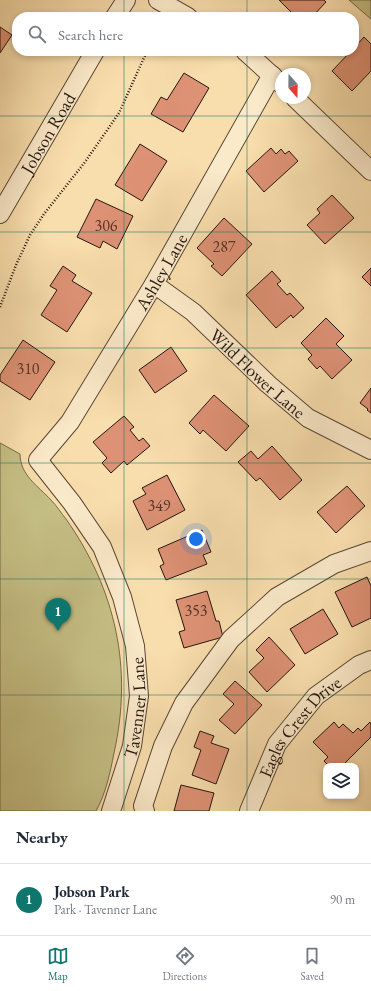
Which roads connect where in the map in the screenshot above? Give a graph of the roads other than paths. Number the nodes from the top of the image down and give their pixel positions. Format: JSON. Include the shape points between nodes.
{"nodes":[{"id":1,"x":126,"y":0,"type":"edge"},
{"id":2,"x":158,"y":0,"type":"edge"},
{"id":3,"x":119,"y":12,"type":"edge"},
{"id":4,"x":179,"y":12,"type":"edge"},
{"id":5,"x":92,"y":56,"type":"edge"},
{"id":6,"x":250,"y":56,"type":"edge"},
{"id":7,"x":275,"y":79,"type":"edge"},
{"id":8,"x":275,"y":82,"type":"edge"},
{"id":9,"x":302,"y":104,"type":"edge"},
{"id":10,"x":371,"y":172,"type":"edge"},
{"id":11,"x":0,"y":214,"type":"edge"},
{"id":12,"x":154,"y":284,"type":"junction"},
{"id":13,"x":371,"y":450,"type":"edge"},
{"id":14,"x":38,"y":460,"type":"joint"},
{"id":15,"x":371,"y":552,"type":"edge"},
{"id":16,"x":371,"y":660,"type":"edge"},
{"id":17,"x":253,"y":810,"type":"edge"},
{"id":18,"x":112,"y":811,"type":"edge"},
{"id":19,"x":145,"y":811,"type":"edge"}],
"edges":[{"from":1,"to":3,"type":"street"},
{"from":2,"to":4,"type":"street"},
{"from":5,"to":11,"type":"street","name":"Jobson Road"},
{"from":6,"to":7,"type":"street"},
{"from":8,"to":12,"type":"street","name":"Ashley Lane"},
{"from":9,"to":10,"type":"street"},
{"from":12,"to":13,"type":"street","name":"Wild Flower Lane","via":[[193,312],[268,384],[308,418]]},
{"from":12,"to":14,"type":"street","name":"Ashley Lane","via":[[70,422]]},
{"from":14,"to":18,"type":"street","name":"Tavenner Lane","via":[[102,547],[122,598],[135,646],[139,696],[132,746]]},
{"from":15,"to":19,"type":"street","via":[[334,564],[277,597],[231,639],[184,703],[163,746],[143,806]]},
{"from":16,"to":17,"type":"street","name":"Eagles Crest Drive","via":[[359,665],[316,696],[277,744]]}]}
